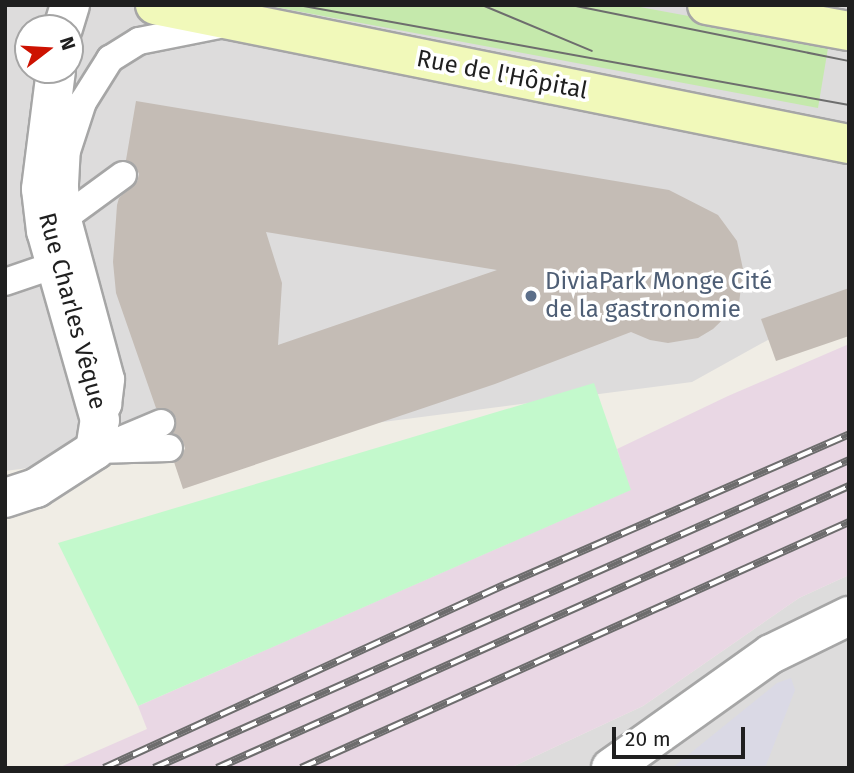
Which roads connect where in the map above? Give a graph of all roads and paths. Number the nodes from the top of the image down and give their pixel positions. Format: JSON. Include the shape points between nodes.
{"nodes":[{"id":1,"x":155,"y":5,"type":"edge"},
{"id":2,"x":707,"y":5,"type":"edge"},
{"id":3,"x":789,"y":5,"type":"edge"},
{"id":4,"x":239,"y":22,"type":"junction"},
{"id":5,"x":840,"y":29,"type":"edge"},
{"id":6,"x":54,"y":84,"type":"edge"},
{"id":7,"x":849,"y":144,"type":"edge"},
{"id":8,"x":121,"y":183,"type":"dead end"},
{"id":9,"x":56,"y":237,"type":"junction"},
{"id":10,"x":5,"y":282,"type":"edge"},
{"id":11,"x":97,"y":435,"type":"junction"},
{"id":12,"x":165,"y":436,"type":"dead end"},
{"id":13,"x":5,"y":498,"type":"edge"},
{"id":14,"x":849,"y":615,"type":"edge"},
{"id":15,"x":611,"y":768,"type":"edge"}],
"edges":[{"from":1,"to":4,"type":"main road","name":"Rue de l'Hôpital"},
{"from":2,"to":5,"type":"main road"},
{"from":3,"to":5,"type":"lane"},
{"from":4,"to":7,"type":"main road","name":"Rue de l'Hôpital"},
{"from":4,"to":9,"type":"lane","name":"Rue Charles Vêque","via":[[139,41],[110,60],[83,102],[67,151]]},
{"from":6,"to":9,"type":"street","name":"Rue Charles Vêque","via":[[41,189]]},
{"from":8,"to":9,"type":"lane"},
{"from":9,"to":10,"type":"lane"},
{"from":9,"to":11,"type":"street","name":"Rue Charles Vêque"},
{"from":9,"to":11,"type":"lane","name":"Rue Charles Vêque","via":[[111,379]]},
{"from":11,"to":12,"type":"lane"},
{"from":11,"to":13,"type":"street","via":[[36,488]]},
{"from":14,"to":15,"type":"street","via":[[771,654]]}]}
